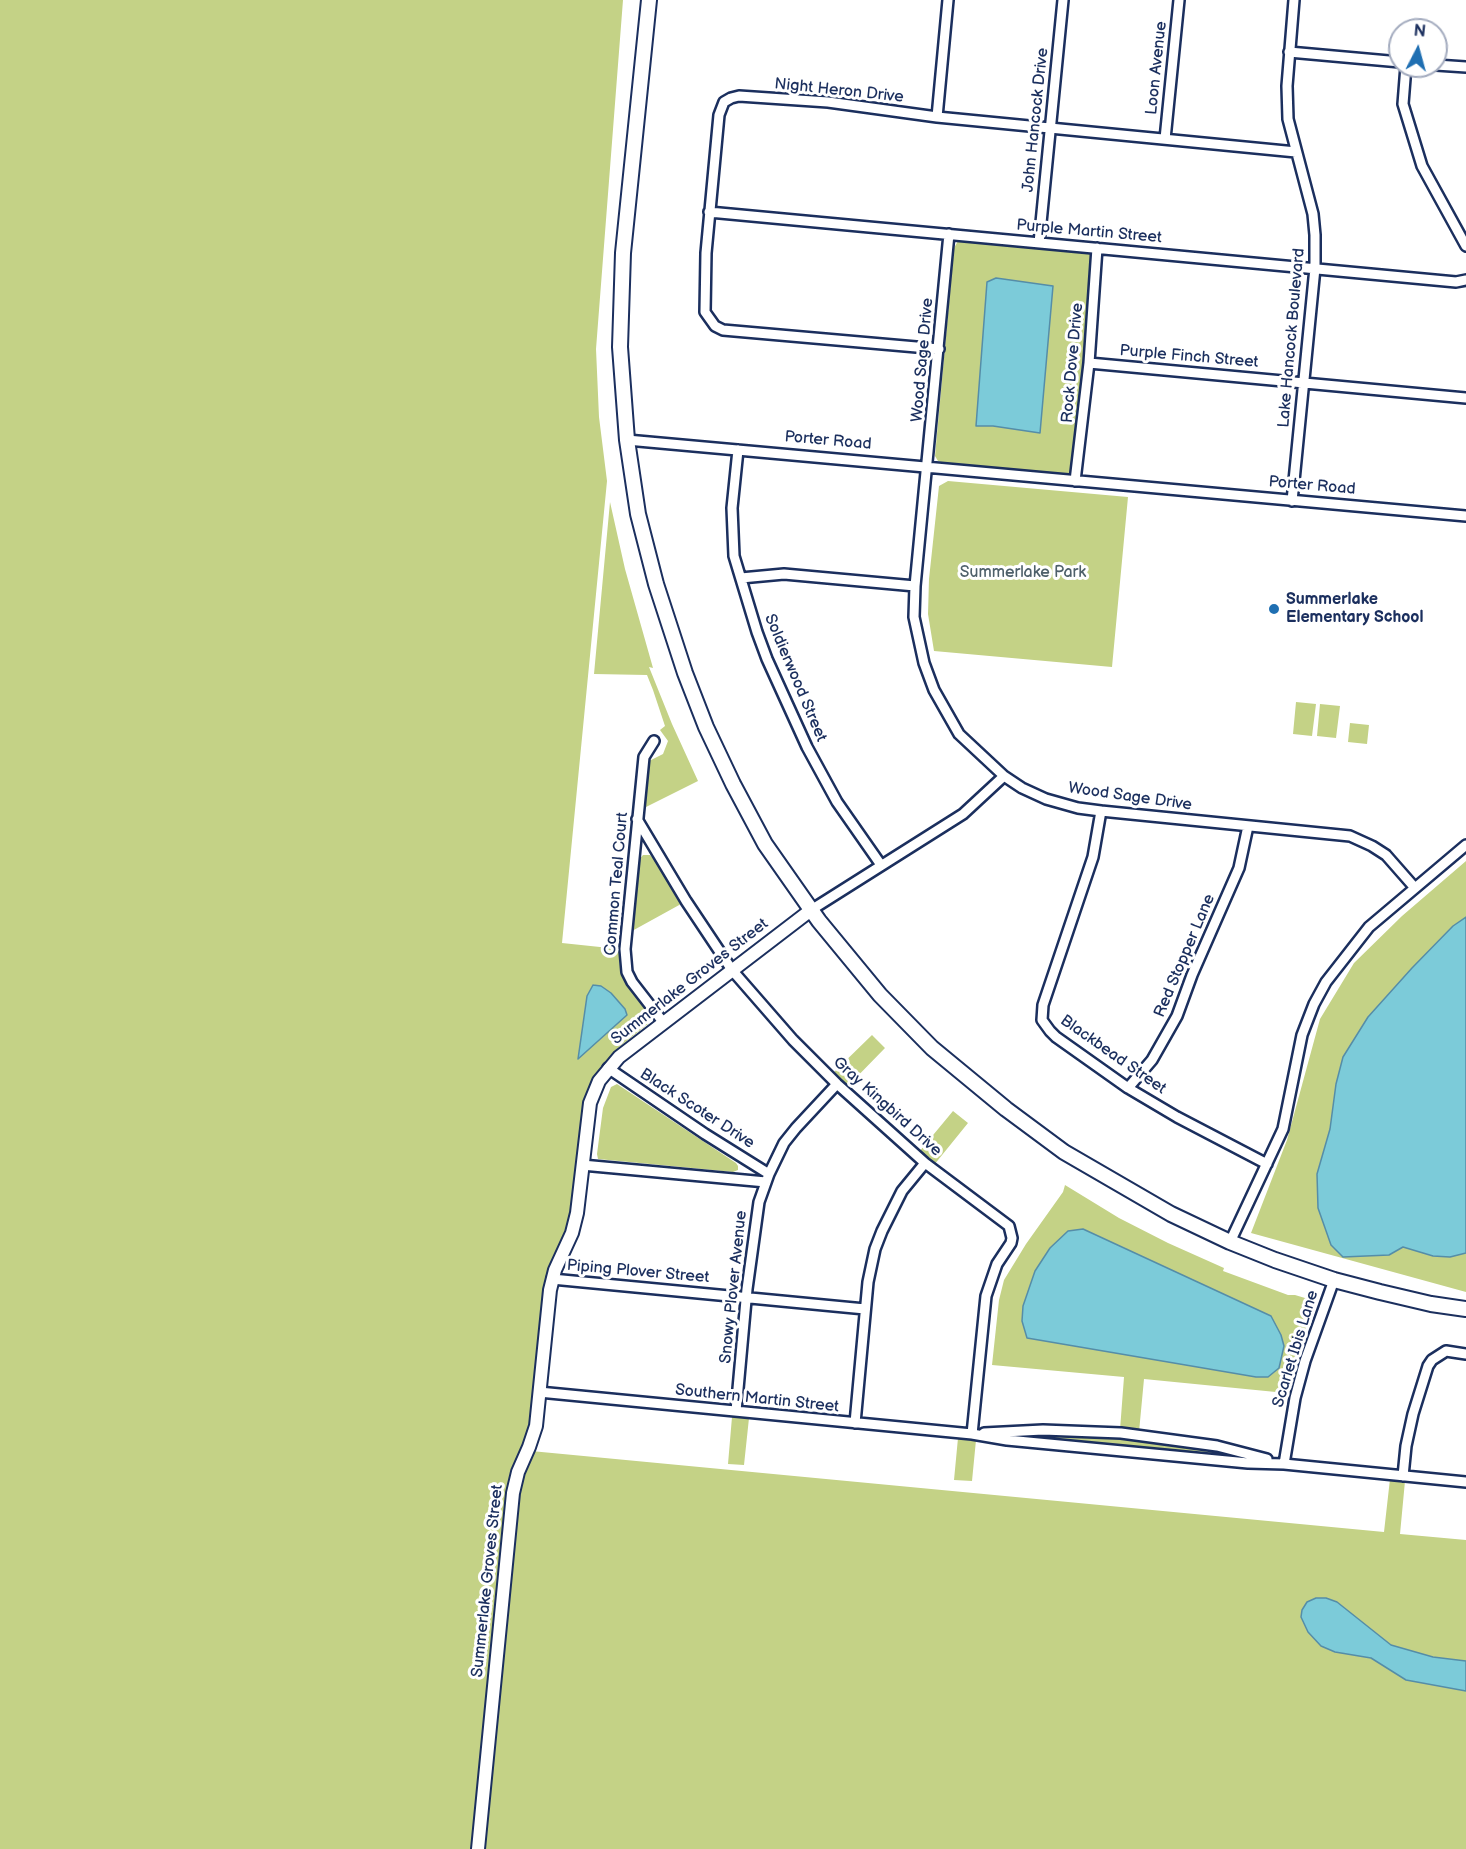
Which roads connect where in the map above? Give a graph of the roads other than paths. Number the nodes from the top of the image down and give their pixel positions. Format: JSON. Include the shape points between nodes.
{"nodes":[{"id":1,"x":649,"y":0,"type":"edge"},
{"id":2,"x":948,"y":0,"type":"edge"},
{"id":3,"x":1063,"y":0,"type":"edge"},
{"id":4,"x":1179,"y":0,"type":"edge"},
{"id":5,"x":1294,"y":0,"type":"edge"},
{"id":6,"x":1289,"y":52,"type":"junction"},
{"id":7,"x":1388,"y":61,"type":"edge"},
{"id":8,"x":1448,"y":66,"type":"edge"},
{"id":9,"x":1466,"y":68,"type":"edge"},
{"id":10,"x":1405,"y":78,"type":"edge"},
{"id":11,"x":937,"y":117,"type":"junction"},
{"id":12,"x":1051,"y":127,"type":"junction"},
{"id":13,"x":1165,"y":139,"type":"junction"},
{"id":14,"x":1296,"y":152,"type":"junction"},
{"id":15,"x":709,"y":212,"type":"junction"},
{"id":16,"x":949,"y":234,"type":"junction"},
{"id":17,"x":1039,"y":243,"type":"junction"},
{"id":18,"x":1466,"y":246,"type":"edge"},
{"id":19,"x":1097,"y":248,"type":"junction"},
{"id":20,"x":1315,"y":268,"type":"junction"},
{"id":21,"x":1466,"y":280,"type":"edge"},
{"id":22,"x":939,"y":349,"type":"junction"},
{"id":23,"x":1089,"y":363,"type":"junction"},
{"id":24,"x":1304,"y":383,"type":"junction"},
{"id":25,"x":1466,"y":398,"type":"edge"},
{"id":26,"x":627,"y":440,"type":"junction"},
{"id":27,"x":738,"y":450,"type":"junction"},
{"id":28,"x":928,"y":466,"type":"junction"},
{"id":29,"x":1076,"y":482,"type":"junction"},
{"id":30,"x":1292,"y":501,"type":"junction"},
{"id":31,"x":1466,"y":516,"type":"edge"},
{"id":32,"x":741,"y":578,"type":"junction"},
{"id":33,"x":915,"y":586,"type":"junction"},
{"id":34,"x":654,"y":741,"type":"dead end"},
{"id":35,"x":1004,"y":776,"type":"junction"},
{"id":36,"x":1101,"y":811,"type":"junction"},
{"id":37,"x":637,"y":819,"type":"junction"},
{"id":38,"x":1248,"y":826,"type":"junction"},
{"id":39,"x":1466,"y":845,"type":"edge"},
{"id":40,"x":880,"y":865,"type":"junction"},
{"id":41,"x":1414,"y":888,"type":"junction"},
{"id":42,"x":811,"y":910,"type":"junction"},
{"id":43,"x":732,"y":970,"type":"junction"},
{"id":44,"x":663,"y":1022,"type":"junction"},
{"id":45,"x":608,"y":1068,"type":"junction"},
{"id":46,"x":837,"y":1084,"type":"junction"},
{"id":47,"x":1128,"y":1088,"type":"junction"},
{"id":48,"x":925,"y":1163,"type":"junction"},
{"id":49,"x":1267,"y":1164,"type":"junction"},
{"id":50,"x":582,"y":1165,"type":"junction"},
{"id":51,"x":767,"y":1178,"type":"junction"},
{"id":52,"x":1230,"y":1242,"type":"junction"},
{"id":53,"x":552,"y":1279,"type":"junction"},
{"id":54,"x":1334,"y":1280,"type":"junction"},
{"id":55,"x":746,"y":1298,"type":"junction"},
{"id":56,"x":1466,"y":1309,"type":"edge"},
{"id":57,"x":865,"y":1310,"type":"junction"},
{"id":58,"x":1466,"y":1354,"type":"edge"},
{"id":59,"x":539,"y":1392,"type":"junction"},
{"id":60,"x":736,"y":1411,"type":"junction"},
{"id":61,"x":855,"y":1424,"type":"junction"},
{"id":62,"x":972,"y":1434,"type":"junction"},
{"id":63,"x":1284,"y":1464,"type":"junction"},
{"id":64,"x":1403,"y":1476,"type":"junction"},
{"id":65,"x":1466,"y":1482,"type":"edge"},
{"id":66,"x":478,"y":1849,"type":"edge"}],
"edges":[{"from":1,"to":26,"type":"main road","via":[[623,253],[620,347]]},
{"from":2,"to":11,"type":"street"},
{"from":3,"to":12,"type":"street","name":"John Hancock Drive"},
{"from":4,"to":13,"type":"street","name":"Loon Avenue"},
{"from":5,"to":6,"type":"street","name":"Lake Hancock Boulevard"},
{"from":6,"to":7,"type":"street"},
{"from":6,"to":14,"type":"street","name":"Lake Hancock Boulevard","via":[[1288,119]]},
{"from":8,"to":9,"type":"street"},
{"from":10,"to":18,"type":"street","via":[[1403,104],[1422,166]]},
{"from":11,"to":12,"type":"street","name":"Night Heron Drive"},
{"from":11,"to":15,"type":"street","name":"Night Heron Drive","via":[[828,102],[731,98],[724,102],[719,115]]},
{"from":12,"to":13,"type":"street","name":"Night Heron Drive"},
{"from":12,"to":17,"type":"street","name":"John Hancock Drive"},
{"from":13,"to":14,"type":"street","name":"Night Heron Drive"},
{"from":14,"to":20,"type":"street","name":"Lake Hancock Boulevard","via":[[1313,214]]},
{"from":15,"to":16,"type":"street","name":"Purple Martin Street"},
{"from":15,"to":22,"type":"street","name":"Night Heron Drive","via":[[705,312],[715,326],[723,330]]},
{"from":16,"to":17,"type":"street","name":"Purple Martin Street"},
{"from":16,"to":22,"type":"street","name":"Wood Sage Drive"},
{"from":17,"to":19,"type":"street","name":"Purple Martin Street"},
{"from":19,"to":20,"type":"street","name":"Purple Martin Street"},
{"from":19,"to":23,"type":"street","name":"Rock Dove Drive"},
{"from":20,"to":21,"type":"street","name":"Purple Martin Street"},
{"from":20,"to":24,"type":"street","name":"Lake Hancock Boulevard"},
{"from":22,"to":28,"type":"street","name":"Wood Sage Drive"},
{"from":23,"to":24,"type":"street","name":"Purple Finch Street"},
{"from":23,"to":29,"type":"street","name":"Rock Dove Drive"},
{"from":24,"to":25,"type":"street","name":"Purple Finch Street"},
{"from":24,"to":30,"type":"street","name":"Lake Hancock Boulevard"},
{"from":26,"to":27,"type":"street","name":"Porter Road"},
{"from":26,"to":42,"type":"main road","via":[[638,514],[656,584],[706,727],[765,844]]},
{"from":27,"to":28,"type":"street","name":"Porter Road"},
{"from":27,"to":32,"type":"street","name":"Soldierwood Street","via":[[732,535]]},
{"from":28,"to":29,"type":"street","name":"Porter Road"},
{"from":28,"to":33,"type":"street","name":"Wood Sage Drive"},
{"from":29,"to":30,"type":"street","name":"Porter Road"},
{"from":30,"to":31,"type":"street","name":"Porter Road"},
{"from":32,"to":33,"type":"street","via":[[784,574]]},
{"from":32,"to":40,"type":"street","name":"Soldierwood Street","via":[[767,659],[807,747],[837,802]]},
{"from":33,"to":35,"type":"street","name":"Wood Sage Drive","via":[[918,639],[934,690],[959,734]]},
{"from":34,"to":37,"type":"street","name":"Common Teal Court","via":[[645,757]]},
{"from":35,"to":36,"type":"street","name":"Wood Sage Drive","via":[[1046,799]]},
{"from":35,"to":40,"type":"street","name":"Summerlake Groves Street","via":[[963,814]]},
{"from":36,"to":38,"type":"street","name":"Wood Sage Drive"},
{"from":36,"to":47,"type":"street","name":"Blackbead Street","via":[[1093,857],[1042,1020],[1056,1037]]},
{"from":37,"to":43,"type":"street","name":"Gray Kingbird Drive"},
{"from":37,"to":44,"type":"street","name":"Common Teal Court","via":[[625,963],[632,982]]},
{"from":38,"to":41,"type":"street","name":"Wood Sage Drive","via":[[1350,836],[1386,855]]},
{"from":38,"to":47,"type":"street","name":"Red Stopper Lane","via":[[1239,868],[1177,1016],[1152,1060]]},
{"from":39,"to":41,"type":"street"},
{"from":40,"to":42,"type":"street","name":"Summerlake Groves Street"},
{"from":41,"to":49,"type":"street","via":[[1369,927],[1326,982],[1314,1004],[1302,1035],[1283,1129]]},
{"from":42,"to":43,"type":"street","name":"Summerlake Groves Street"},
{"from":42,"to":52,"type":"main road","via":[[879,995],[932,1048],[1006,1109],[1064,1152],[1120,1186]]},
{"from":43,"to":44,"type":"street","name":"Summerlake Groves Street"},
{"from":43,"to":46,"type":"street","name":"Gray Kingbird Drive"},
{"from":44,"to":45,"type":"street","name":"Summerlake Groves Street"},
{"from":45,"to":50,"type":"street","name":"Summerlake Groves Street","via":[[590,1103]]},
{"from":45,"to":51,"type":"street","name":"Black Scoter Drive"},
{"from":46,"to":48,"type":"street","name":"Gray Kingbird Drive"},
{"from":46,"to":51,"type":"street","name":"Snowy Plover Avenue","via":[[790,1136]]},
{"from":47,"to":49,"type":"street","name":"Blackbead Street"},
{"from":48,"to":57,"type":"street","via":[[902,1191],[882,1232],[871,1266]]},
{"from":48,"to":62,"type":"street","name":"Gray Kingbird Drive","via":[[1004,1221],[1012,1238],[997,1264],[986,1296]]},
{"from":49,"to":52,"type":"street"},
{"from":50,"to":51,"type":"street"},
{"from":50,"to":53,"type":"street","name":"Summerlake Groves Street","via":[[576,1222]]},
{"from":51,"to":55,"type":"street","name":"Snowy Plover Avenue","via":[[755,1218]]},
{"from":52,"to":54,"type":"main road"},
{"from":53,"to":55,"type":"street","name":"Piping Plover Street"},
{"from":53,"to":59,"type":"street","name":"Summerlake Groves Street"},
{"from":54,"to":56,"type":"main road"},
{"from":54,"to":63,"type":"street","name":"Scarlet Ibis Lane","via":[[1305,1361]]},
{"from":55,"to":57,"type":"street","name":"Piping Plover Street"},
{"from":55,"to":60,"type":"street","name":"Snowy Plover Avenue"},
{"from":57,"to":61,"type":"street"},
{"from":58,"to":64,"type":"street","via":[[1446,1351],[1428,1366],[1413,1414]]},
{"from":59,"to":60,"type":"street","name":"Southern Martin Street"},
{"from":59,"to":66,"type":"street","name":"Summerlake Groves Street","via":[[534,1432],[513,1493]]},
{"from":60,"to":61,"type":"street","name":"Southern Martin Street"},
{"from":61,"to":62,"type":"street","name":"Southern Martin Street"},
{"from":62,"to":63,"type":"street","name":"Southern Martin Street"},
{"from":62,"to":63,"type":"street","name":"Southern Martin Street","via":[[1043,1430],[1121,1433],[1216,1446]]},
{"from":63,"to":64,"type":"street","name":"Southern Martin Street"},
{"from":64,"to":65,"type":"street","name":"Southern Martin Street"}]}
